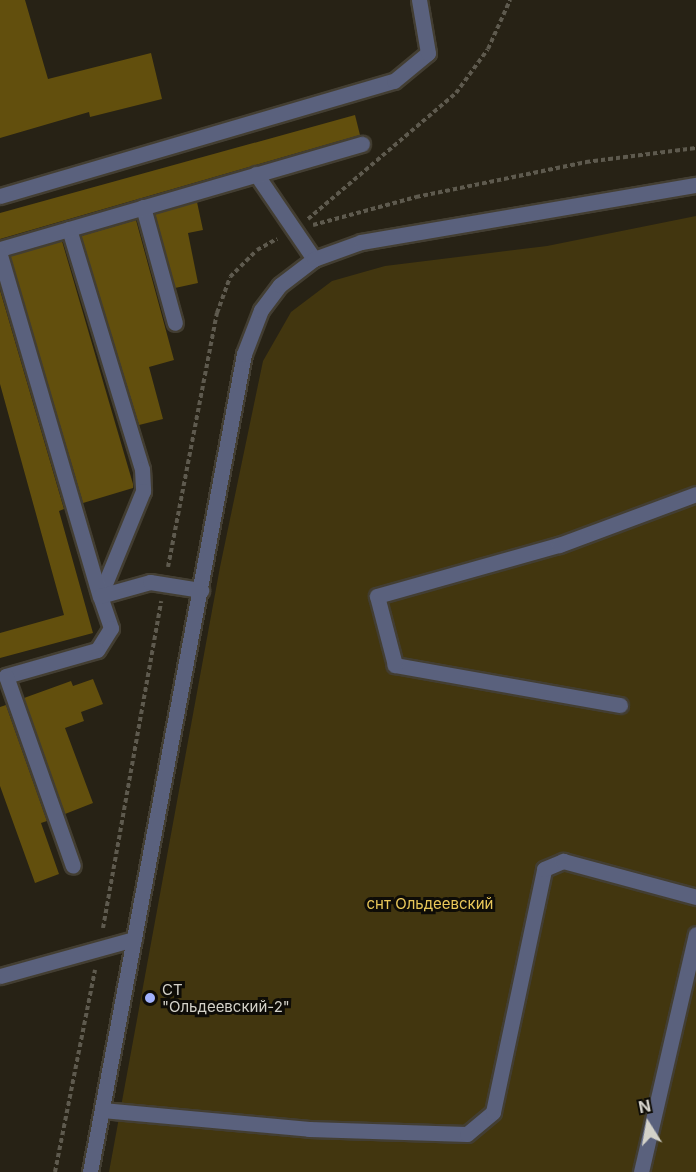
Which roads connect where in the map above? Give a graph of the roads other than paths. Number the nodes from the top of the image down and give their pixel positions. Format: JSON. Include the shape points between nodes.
{"nodes":[{"id":1,"x":419,"y":0,"type":"edge"},
{"id":2,"x":362,"y":144,"type":"dead end"},
{"id":3,"x":256,"y":174,"type":"junction"},
{"id":4,"x":696,"y":184,"type":"edge"},
{"id":5,"x":0,"y":196,"type":"edge"},
{"id":6,"x":142,"y":207,"type":"junction"},
{"id":7,"x":69,"y":229,"type":"junction"},
{"id":8,"x":0,"y":249,"type":"edge"},
{"id":9,"x":0,"y":255,"type":"edge"},
{"id":10,"x":314,"y":259,"type":"junction"},
{"id":11,"x":175,"y":323,"type":"dead end"},
{"id":12,"x":696,"y":494,"type":"edge"},
{"id":13,"x":201,"y":590,"type":"junction"},
{"id":14,"x":100,"y":596,"type":"junction"},
{"id":15,"x":620,"y":705,"type":"dead end"},
{"id":16,"x":73,"y":866,"type":"dead end"},
{"id":17,"x":696,"y":897,"type":"edge"},
{"id":18,"x":696,"y":934,"type":"edge"},
{"id":19,"x":134,"y":939,"type":"junction"},
{"id":20,"x":0,"y":976,"type":"edge"},
{"id":21,"x":102,"y":1110,"type":"junction"},
{"id":22,"x":90,"y":1172,"type":"edge"},
{"id":23,"x":641,"y":1172,"type":"edge"}],
"edges":[{"from":1,"to":5,"type":"street","via":[[428,53],[394,81]]},
{"from":2,"to":3,"type":"street"},
{"from":3,"to":6,"type":"street"},
{"from":3,"to":10,"type":"street"},
{"from":4,"to":10,"type":"street","via":[[361,242]]},
{"from":6,"to":7,"type":"street"},
{"from":6,"to":11,"type":"street"},
{"from":7,"to":8,"type":"street"},
{"from":7,"to":14,"type":"street","via":[[142,469],[143,491]]},
{"from":9,"to":14,"type":"street"},
{"from":10,"to":13,"type":"street","via":[[280,285],[261,310],[244,354]]},
{"from":12,"to":15,"type":"street","via":[[559,545],[377,596],[395,665]]},
{"from":13,"to":14,"type":"street","via":[[150,582]]},
{"from":13,"to":19,"type":"street"},
{"from":14,"to":16,"type":"street","via":[[111,628],[97,650],[6,676]]},
{"from":17,"to":21,"type":"street","via":[[563,861],[544,869],[493,1112],[467,1134],[309,1129]]},
{"from":18,"to":23,"type":"street"},
{"from":19,"to":20,"type":"street"},
{"from":19,"to":21,"type":"street"},
{"from":21,"to":22,"type":"street"}]}
